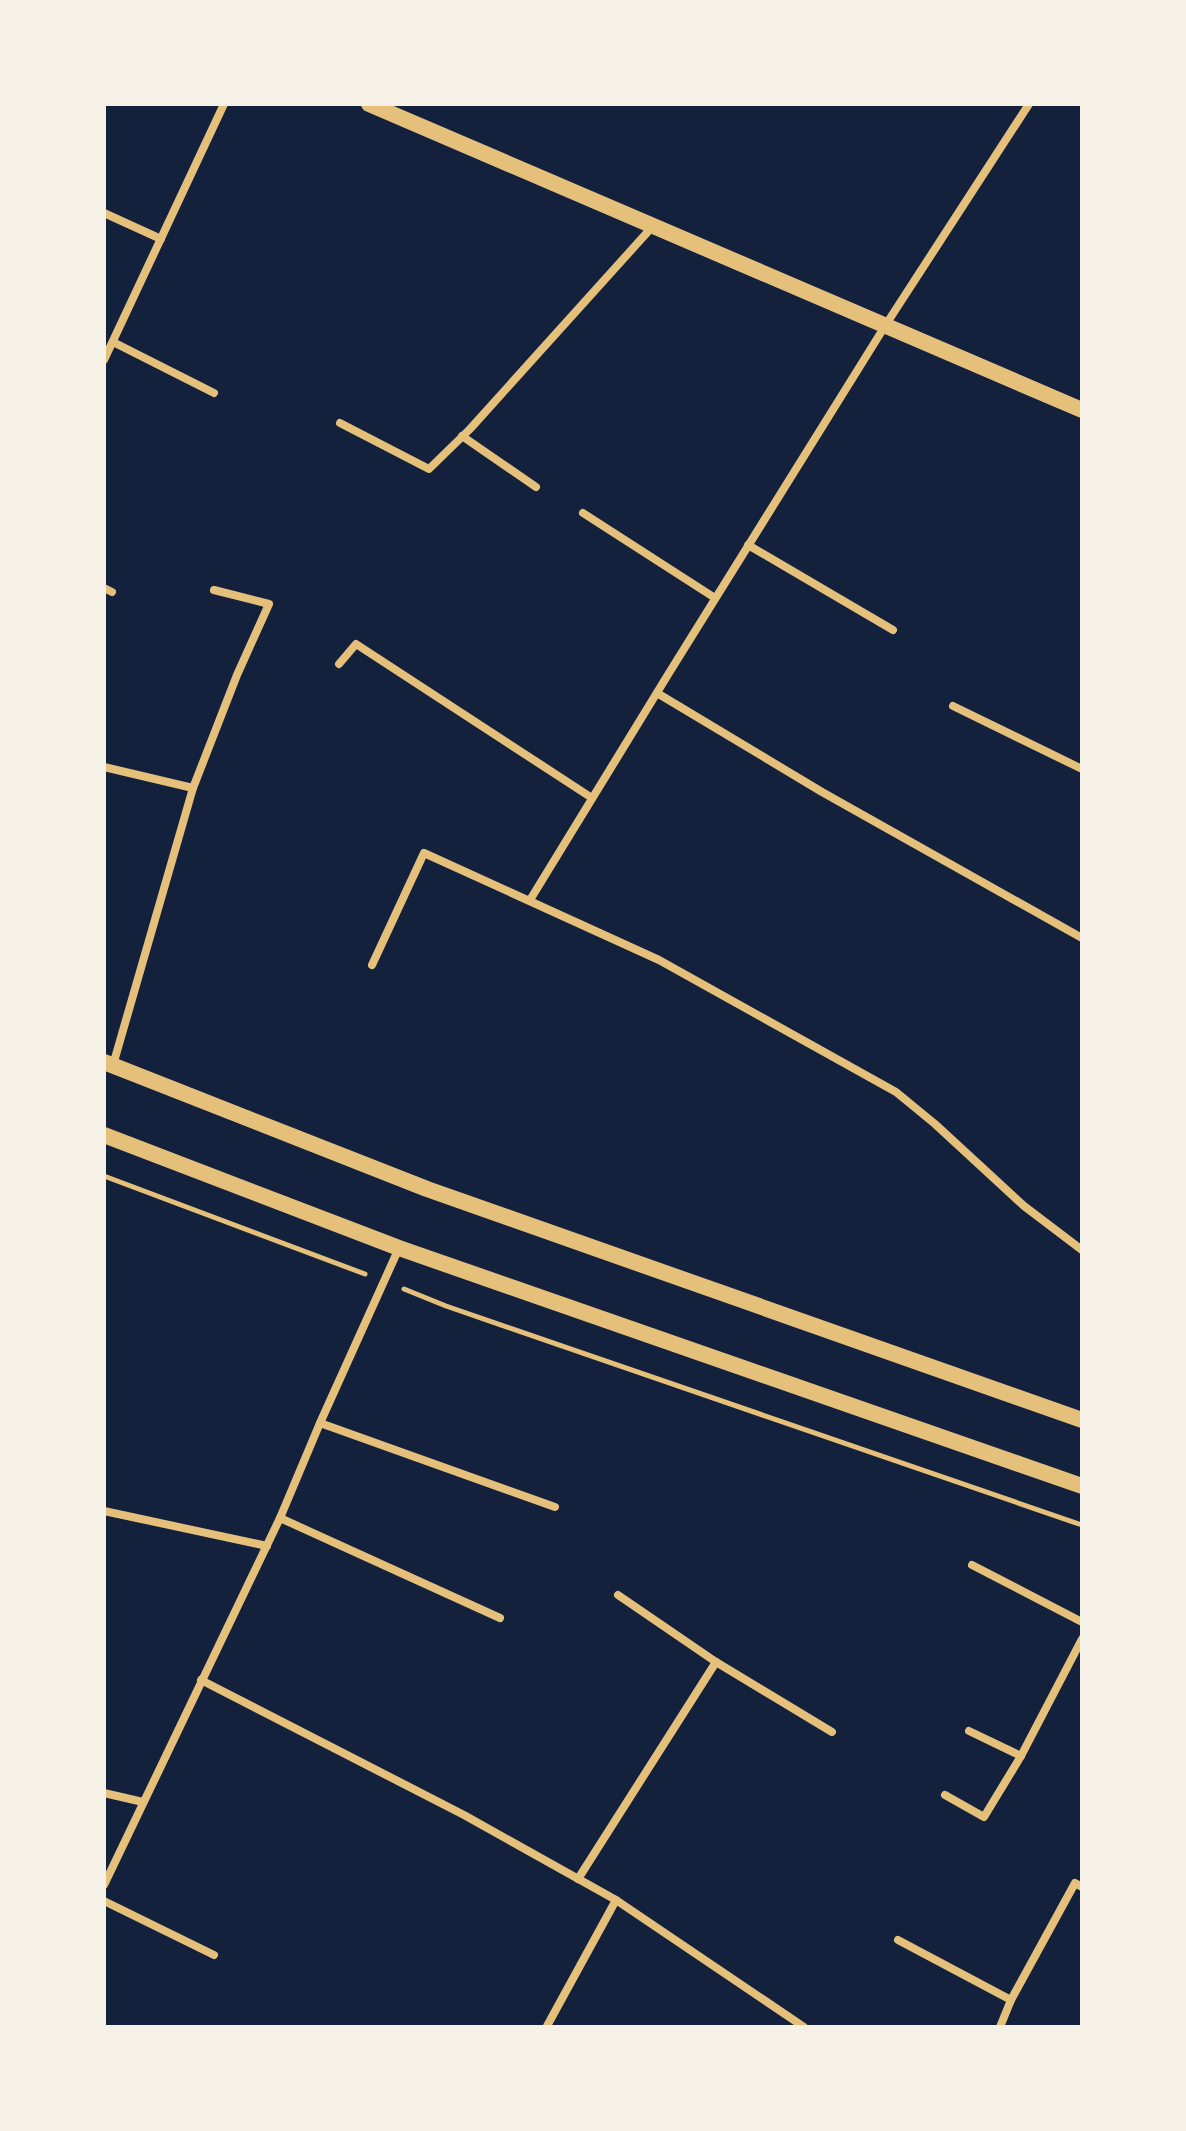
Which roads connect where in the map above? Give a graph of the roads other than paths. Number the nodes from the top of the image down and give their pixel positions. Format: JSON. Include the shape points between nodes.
{"nodes":[{"id":1,"x":224,"y":104,"type":"edge"},
{"id":2,"x":369,"y":104,"type":"edge"},
{"id":3,"x":1029,"y":104,"type":"edge"},
{"id":4,"x":104,"y":213,"type":"edge"},
{"id":5,"x":653,"y":226,"type":"junction"},
{"id":6,"x":161,"y":239,"type":"junction"},
{"id":7,"x":885,"y":326,"type":"junction"},
{"id":8,"x":113,"y":342,"type":"junction"},
{"id":9,"x":104,"y":360,"type":"edge"},
{"id":10,"x":214,"y":393,"type":"dead end"},
{"id":11,"x":1082,"y":410,"type":"edge"},
{"id":12,"x":340,"y":423,"type":"dead end"},
{"id":13,"x":462,"y":436,"type":"junction"},
{"id":14,"x":536,"y":487,"type":"dead end"},
{"id":15,"x":583,"y":513,"type":"dead end"},
{"id":16,"x":748,"y":545,"type":"junction"},
{"id":17,"x":214,"y":590,"type":"dead end"},
{"id":18,"x":715,"y":598,"type":"junction"},
{"id":19,"x":893,"y":630,"type":"dead end"},
{"id":20,"x":339,"y":664,"type":"dead end"},
{"id":21,"x":657,"y":693,"type":"junction"},
{"id":22,"x":953,"y":706,"type":"dead end"},
{"id":23,"x":104,"y":767,"type":"edge"},
{"id":24,"x":1082,"y":769,"type":"edge"},
{"id":25,"x":193,"y":788,"type":"junction"},
{"id":26,"x":592,"y":798,"type":"junction"},
{"id":27,"x":530,"y":900,"type":"junction"},
{"id":28,"x":1082,"y":938,"type":"edge"},
{"id":29,"x":372,"y":965,"type":"dead end"},
{"id":30,"x":108,"y":1064,"type":"edge"},
{"id":31,"x":104,"y":1135,"type":"edge"},
{"id":32,"x":399,"y":1248,"type":"junction"},
{"id":33,"x":1082,"y":1250,"type":"edge"},
{"id":34,"x":1082,"y":1420,"type":"edge"},
{"id":35,"x":320,"y":1423,"type":"junction"},
{"id":36,"x":1082,"y":1486,"type":"edge"},
{"id":37,"x":555,"y":1507,"type":"dead end"},
{"id":38,"x":104,"y":1511,"type":"edge"},
{"id":39,"x":280,"y":1518,"type":"junction"},
{"id":40,"x":267,"y":1546,"type":"junction"},
{"id":41,"x":972,"y":1565,"type":"dead end"},
{"id":42,"x":618,"y":1595,"type":"dead end"},
{"id":43,"x":500,"y":1618,"type":"dead end"},
{"id":44,"x":1082,"y":1622,"type":"edge"},
{"id":45,"x":1082,"y":1639,"type":"edge"},
{"id":46,"x":716,"y":1662,"type":"junction"},
{"id":47,"x":201,"y":1680,"type":"junction"},
{"id":48,"x":969,"y":1731,"type":"dead end"},
{"id":49,"x":832,"y":1732,"type":"dead end"},
{"id":50,"x":1021,"y":1756,"type":"junction"},
{"id":51,"x":104,"y":1793,"type":"edge"},
{"id":52,"x":945,"y":1795,"type":"dead end"},
{"id":53,"x":143,"y":1802,"type":"junction"},
{"id":54,"x":578,"y":1879,"type":"junction"},
{"id":55,"x":104,"y":1885,"type":"edge"},
{"id":56,"x":1082,"y":1887,"type":"edge"},
{"id":57,"x":616,"y":1900,"type":"junction"},
{"id":58,"x":104,"y":1901,"type":"edge"},
{"id":59,"x":898,"y":1940,"type":"dead end"},
{"id":60,"x":214,"y":1955,"type":"dead end"},
{"id":61,"x":1011,"y":2000,"type":"junction"},
{"id":62,"x":547,"y":2026,"type":"edge"},
{"id":63,"x":804,"y":2027,"type":"edge"},
{"id":64,"x":1000,"y":2027,"type":"edge"}],
"edges":[{"from":1,"to":6,"type":"street"},
{"from":2,"to":5,"type":"main road"},
{"from":3,"to":7,"type":"street"},
{"from":4,"to":6,"type":"street"},
{"from":5,"to":7,"type":"main road"},
{"from":5,"to":13,"type":"street"},
{"from":6,"to":8,"type":"street"},
{"from":7,"to":11,"type":"main road"},
{"from":7,"to":16,"type":"street"},
{"from":8,"to":9,"type":"street"},
{"from":8,"to":10,"type":"street"},
{"from":12,"to":13,"type":"street","via":[[429,469]]},
{"from":13,"to":14,"type":"street"},
{"from":15,"to":18,"type":"street"},
{"from":16,"to":18,"type":"street"},
{"from":16,"to":19,"type":"street"},
{"from":17,"to":25,"type":"street","via":[[269,604]]},
{"from":18,"to":21,"type":"street"},
{"from":20,"to":26,"type":"street","via":[[356,644]]},
{"from":21,"to":26,"type":"street"},
{"from":21,"to":28,"type":"street"},
{"from":22,"to":24,"type":"street"},
{"from":23,"to":25,"type":"street"},
{"from":25,"to":30,"type":"street"},
{"from":26,"to":27,"type":"street"},
{"from":27,"to":29,"type":"street","via":[[424,853]]},
{"from":27,"to":33,"type":"street","via":[[659,960],[896,1092],[1024,1206]]},
{"from":30,"to":34,"type":"main road","via":[[427,1189]]},
{"from":31,"to":32,"type":"main road"},
{"from":32,"to":35,"type":"street"},
{"from":32,"to":36,"type":"main road"},
{"from":35,"to":37,"type":"street"},
{"from":35,"to":39,"type":"street"},
{"from":38,"to":40,"type":"street"},
{"from":39,"to":40,"type":"street"},
{"from":39,"to":43,"type":"street"},
{"from":40,"to":47,"type":"street"},
{"from":41,"to":44,"type":"street"},
{"from":42,"to":46,"type":"street"},
{"from":45,"to":50,"type":"street"},
{"from":46,"to":49,"type":"street"},
{"from":46,"to":54,"type":"street"},
{"from":47,"to":53,"type":"street"},
{"from":47,"to":54,"type":"street"},
{"from":48,"to":50,"type":"street"},
{"from":50,"to":52,"type":"street","via":[[984,1817]]},
{"from":51,"to":53,"type":"street"},
{"from":53,"to":55,"type":"street"},
{"from":54,"to":57,"type":"street"},
{"from":56,"to":61,"type":"street","via":[[1075,1883]]},
{"from":57,"to":62,"type":"street"},
{"from":57,"to":63,"type":"street"},
{"from":58,"to":60,"type":"street"},
{"from":59,"to":61,"type":"street"},
{"from":61,"to":64,"type":"street"}]}
